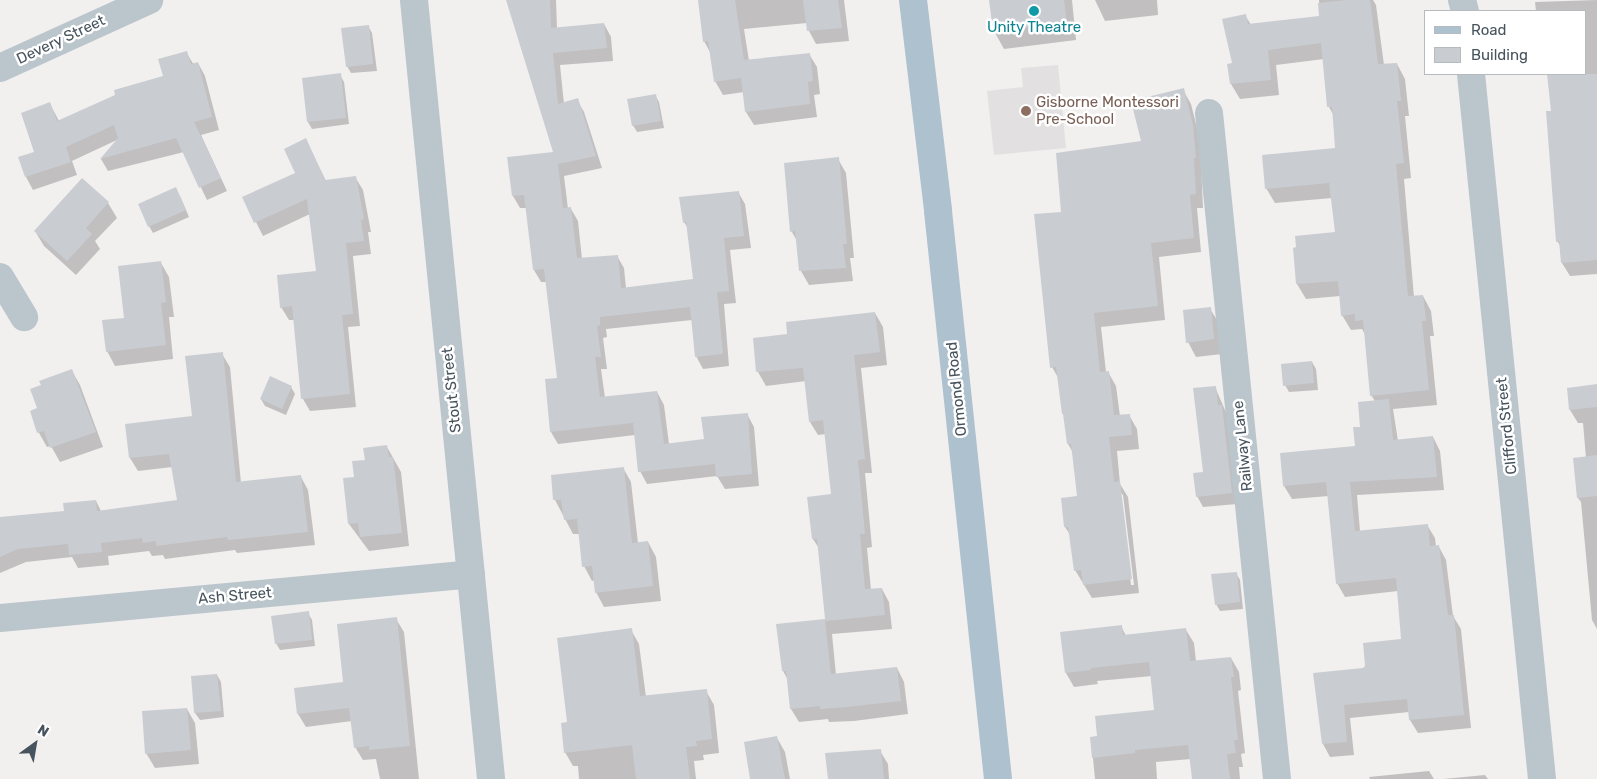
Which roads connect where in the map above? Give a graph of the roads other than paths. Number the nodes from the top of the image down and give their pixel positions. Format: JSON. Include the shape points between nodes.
{"nodes":[{"id":1,"x":149,"y":0,"type":"edge"},
{"id":2,"x":414,"y":0,"type":"edge"},
{"id":3,"x":912,"y":0,"type":"edge"},
{"id":4,"x":0,"y":68,"type":"edge"},
{"id":5,"x":1471,"y":75,"type":"edge"},
{"id":6,"x":1209,"y":113,"type":"dead end"},
{"id":7,"x":0,"y":278,"type":"edge"},
{"id":8,"x":24,"y":318,"type":"dead end"},
{"id":9,"x":471,"y":574,"type":"junction"},
{"id":10,"x":0,"y":618,"type":"edge"},
{"id":11,"x":491,"y":779,"type":"edge"},
{"id":12,"x":998,"y":779,"type":"edge"},
{"id":13,"x":1278,"y":779,"type":"edge"},
{"id":14,"x":1542,"y":779,"type":"edge"}],
"edges":[{"from":1,"to":4,"type":"street","name":"Devery Street"},
{"from":2,"to":9,"type":"street","name":"Stout Street"},
{"from":3,"to":12,"type":"main road","name":"Ormond Road","via":[[940,221]]},
{"from":5,"to":14,"type":"street","name":"Clifford Street"},
{"from":6,"to":13,"type":"street","name":"Railway Lane"},
{"from":7,"to":8,"type":"street"},
{"from":9,"to":10,"type":"street","name":"Ash Street"},
{"from":9,"to":11,"type":"street","name":"Stout Street"}]}
